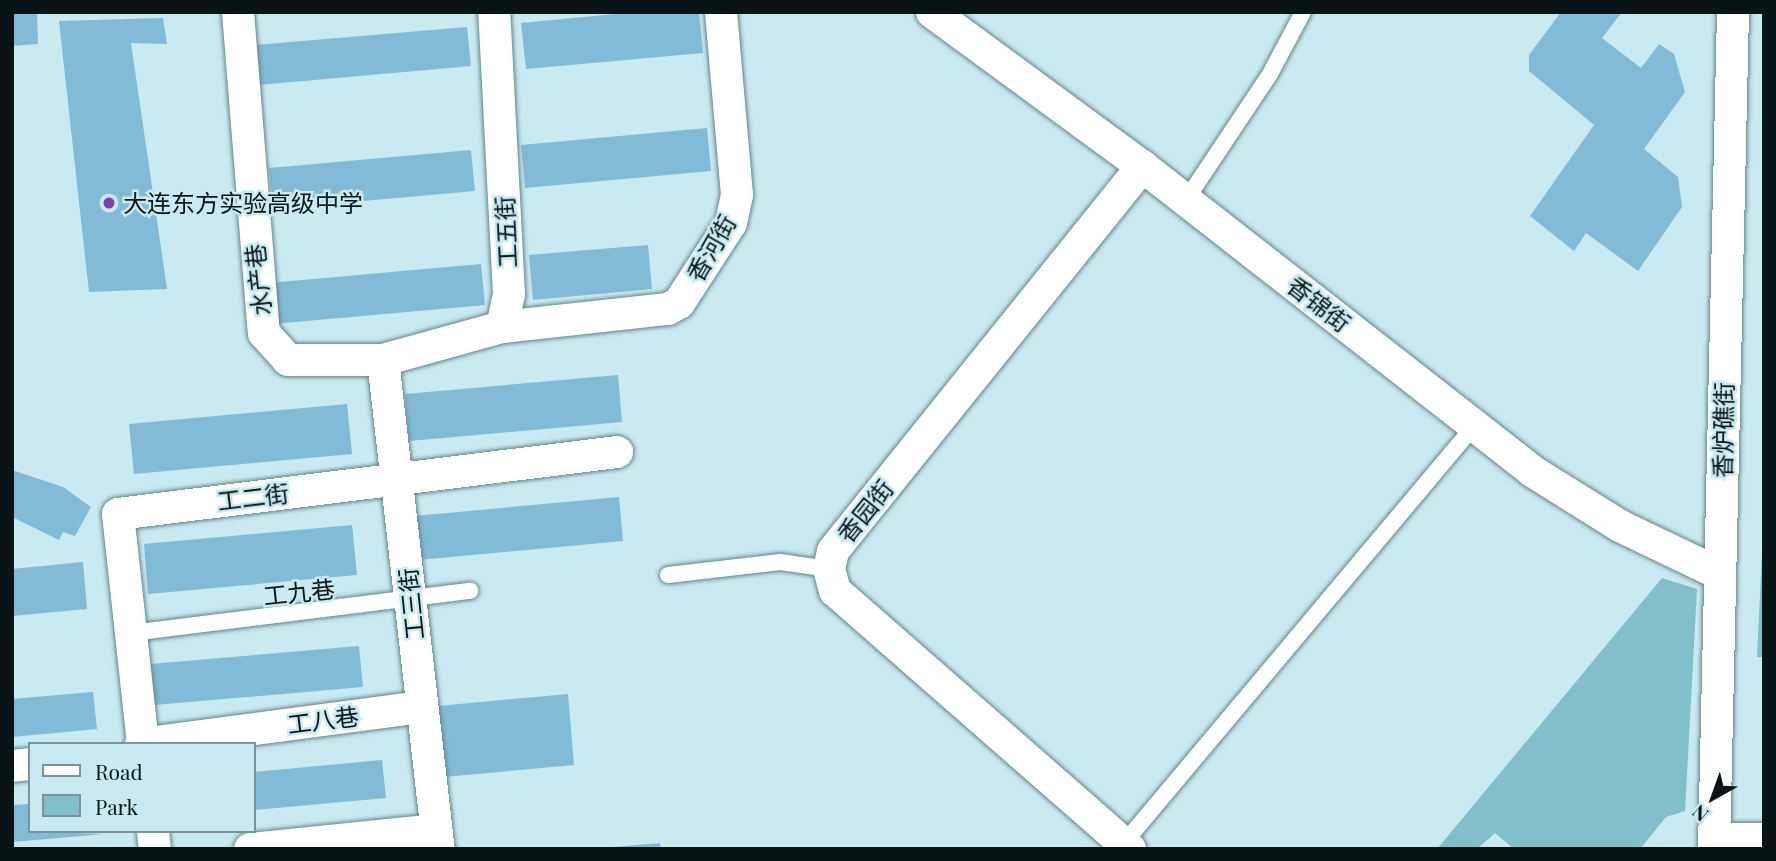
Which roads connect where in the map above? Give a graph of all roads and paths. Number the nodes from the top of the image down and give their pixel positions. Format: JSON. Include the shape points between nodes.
{"nodes":[{"id":1,"x":238,"y":12,"type":"edge"},
{"id":2,"x":494,"y":12,"type":"edge"},
{"id":3,"x":721,"y":12,"type":"edge"},
{"id":4,"x":932,"y":12,"type":"edge"},
{"id":5,"x":1303,"y":12,"type":"edge"},
{"id":6,"x":1733,"y":12,"type":"edge"},
{"id":7,"x":1142,"y":166,"type":"junction"},
{"id":8,"x":1186,"y":200,"type":"junction"},
{"id":9,"x":502,"y":327,"type":"junction"},
{"id":10,"x":383,"y":360,"type":"junction"},
{"id":11,"x":1474,"y":426,"type":"junction"},
{"id":12,"x":617,"y":452,"type":"dead end"},
{"id":13,"x":396,"y":479,"type":"junction"},
{"id":14,"x":829,"y":569,"type":"junction"},
{"id":15,"x":1720,"y":574,"type":"junction"},
{"id":16,"x":668,"y":575,"type":"dead end"},
{"id":17,"x":470,"y":591,"type":"dead end"},
{"id":18,"x":411,"y":603,"type":"junction"},
{"id":19,"x":131,"y":633,"type":"junction"},
{"id":20,"x":422,"y":707,"type":"junction"},
{"id":21,"x":143,"y":742,"type":"edge"},
{"id":22,"x":151,"y":742,"type":"edge"},
{"id":23,"x":438,"y":839,"type":"edge"},
{"id":24,"x":1764,"y":839,"type":"edge"},
{"id":25,"x":1714,"y":844,"type":"edge"},
{"id":26,"x":1127,"y":846,"type":"edge"},
{"id":27,"x":250,"y":849,"type":"edge"}],
"edges":[{"from":1,"to":10,"type":"street","name":"水产巷","via":[[264,333],[288,360]]},
{"from":2,"to":9,"type":"street","name":"工五街","via":[[509,294]]},
{"from":3,"to":9,"type":"street","name":"香河街","via":[[737,195],[731,223],[679,303],[668,309]]},
{"from":4,"to":7,"type":"street","name":"香锦街"},
{"from":5,"to":8,"type":"lane","via":[[1270,74]]},
{"from":6,"to":15,"type":"street","name":"香炉礁街"},
{"from":7,"to":8,"type":"street","name":"香锦街"},
{"from":7,"to":14,"type":"street","name":"香园街","via":[[833,551]]},
{"from":8,"to":11,"type":"street","name":"香锦街"},
{"from":9,"to":10,"type":"street"},
{"from":10,"to":13,"type":"street","name":"工三街"},
{"from":11,"to":15,"type":"street","name":"香锦街","via":[[1620,526]]},
{"from":11,"to":26,"type":"lane"},
{"from":12,"to":13,"type":"street","name":"工二街"},
{"from":13,"to":18,"type":"street","name":"工三街"},
{"from":13,"to":19,"type":"street","name":"工二街","via":[[118,514]]},
{"from":14,"to":16,"type":"lane","via":[[780,562]]},
{"from":14,"to":26,"type":"street","name":"香园街","via":[[835,591]]},
{"from":15,"to":25,"type":"street","name":"香炉礁街"},
{"from":17,"to":18,"type":"lane","name":"工九巷"},
{"from":18,"to":19,"type":"lane","name":"工九巷"},
{"from":18,"to":20,"type":"street","name":"工三街"},
{"from":19,"to":21,"type":"street","name":"工二街"},
{"from":20,"to":22,"type":"street","name":"工八巷"},
{"from":20,"to":23,"type":"street","name":"工三街"},
{"from":23,"to":27,"type":"street"},
{"from":24,"to":25,"type":"street"}]}
